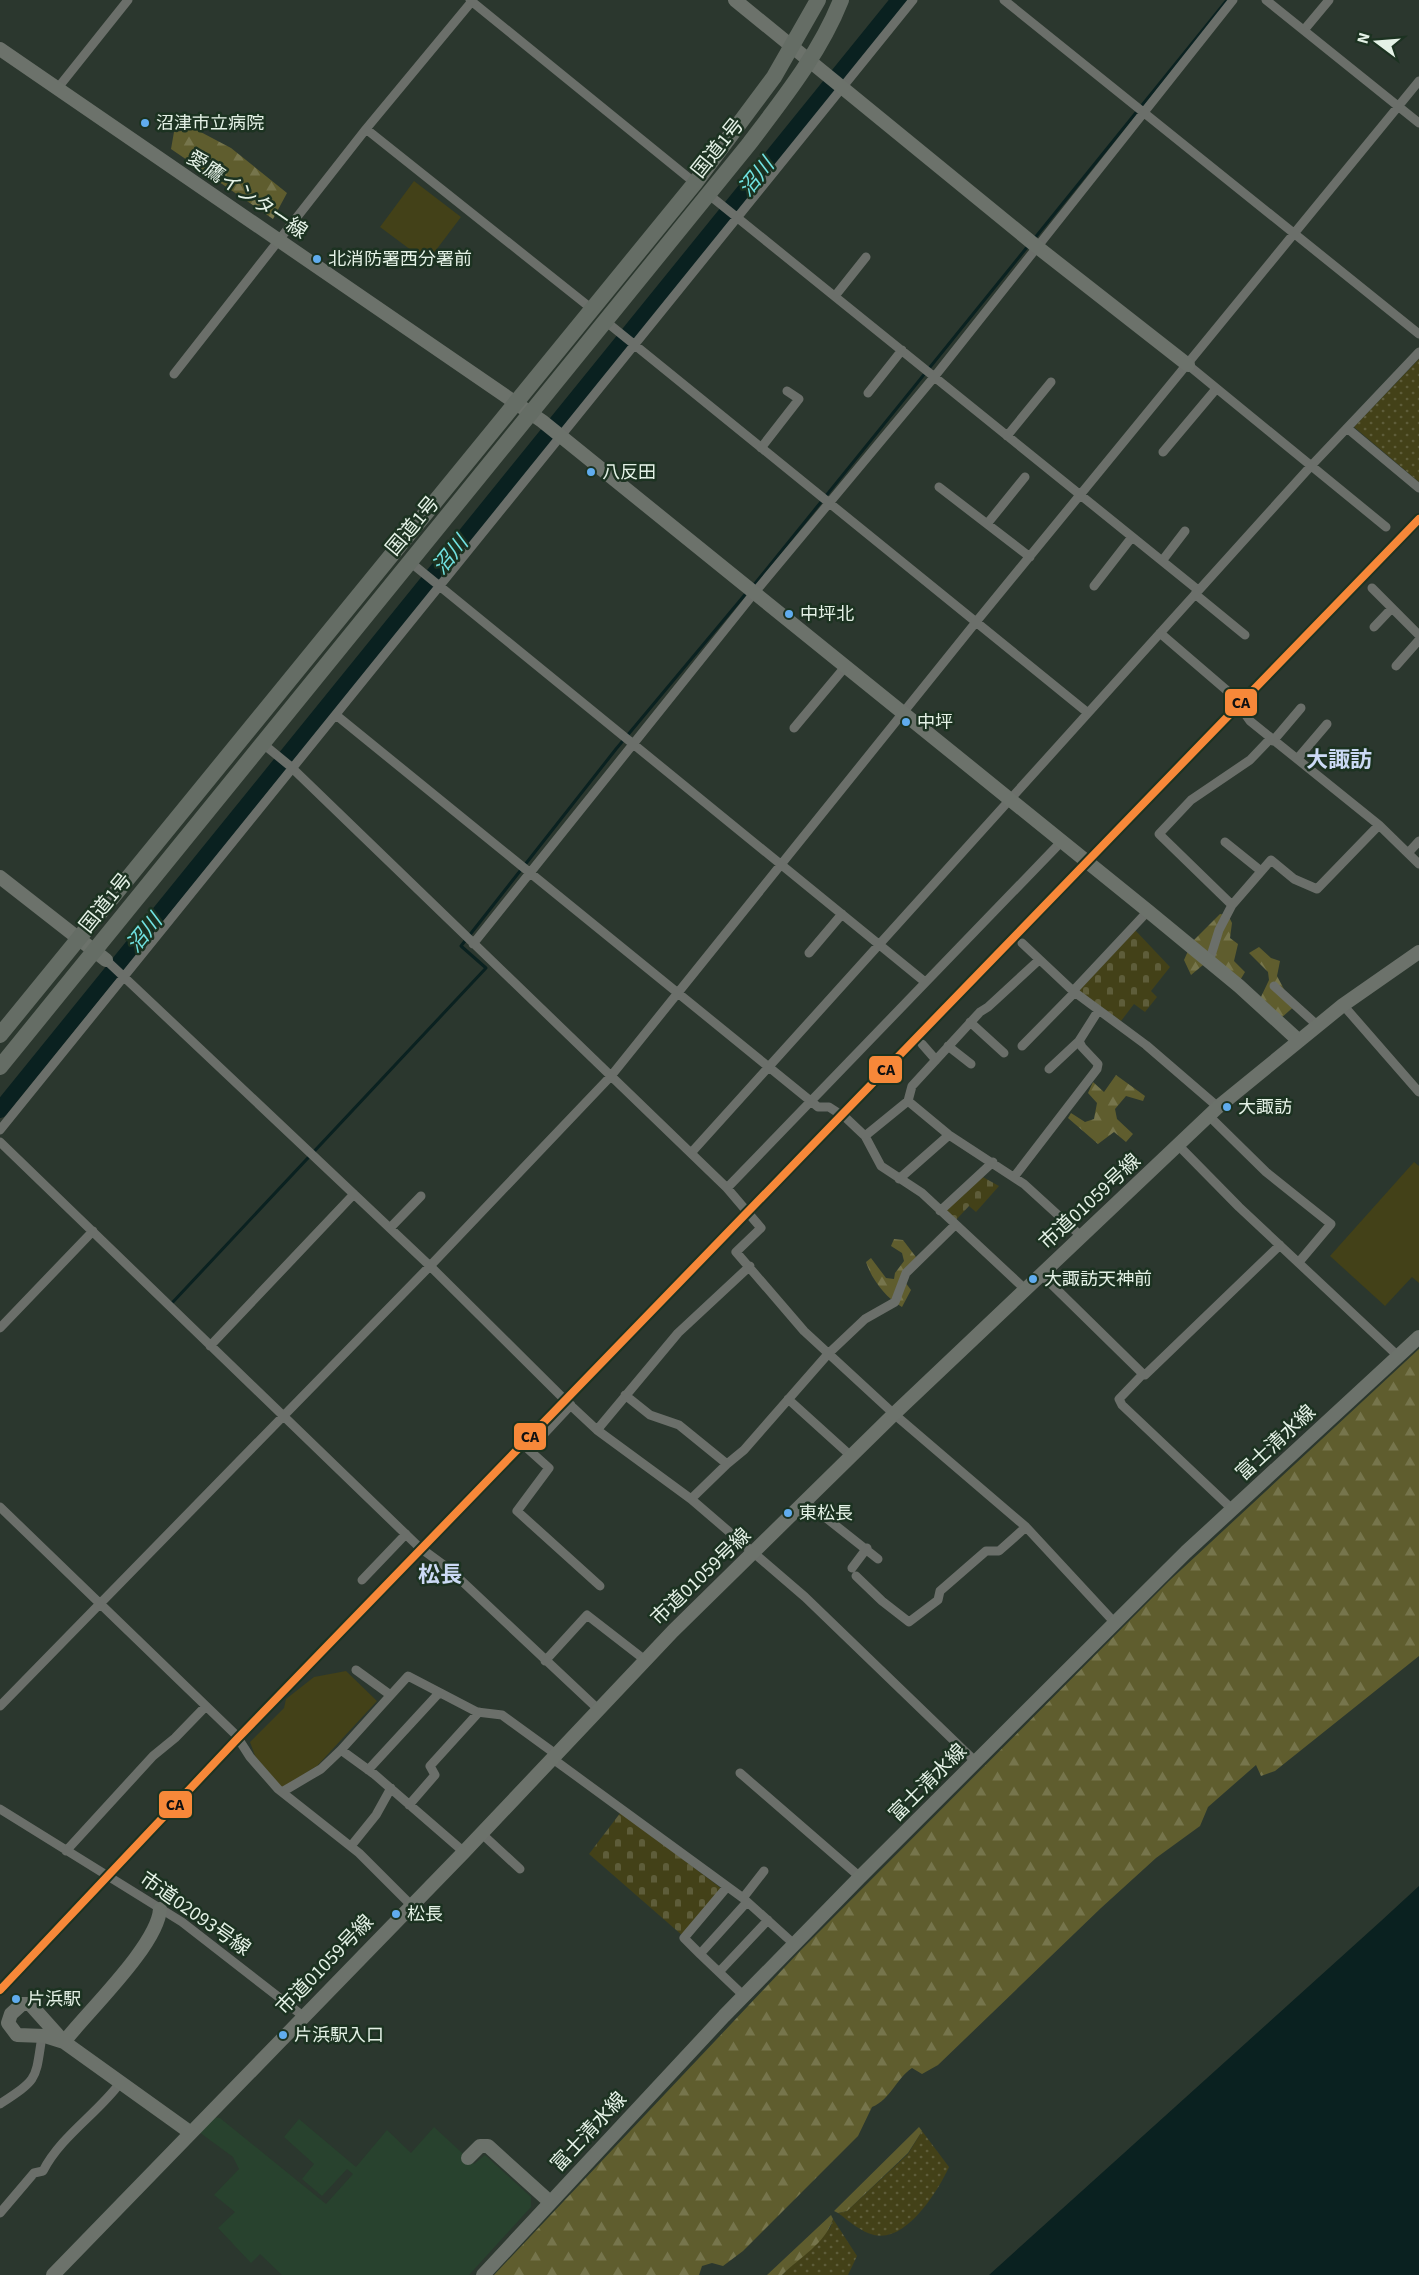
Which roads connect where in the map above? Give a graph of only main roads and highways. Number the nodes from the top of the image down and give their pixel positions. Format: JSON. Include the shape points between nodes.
{"nodes":[{"id":1,"x":818,"y":0,"type":"edge"},
{"id":2,"x":842,"y":0,"type":"edge"},
{"id":3,"x":603,"y":319,"type":"junction"},
{"id":4,"x":0,"y":1035,"type":"edge"},
{"id":5,"x":0,"y":1067,"type":"edge"}],
"edges":[{"from":1,"to":3,"type":"highway","name":"国道1号","via":[[774,77],[695,183]]},
{"from":2,"to":3,"type":"highway","name":"国道1号","via":[[791,88],[713,198]]},
{"from":3,"to":4,"type":"highway","name":"国道1号","via":[[515,403]]},
{"from":3,"to":5,"type":"highway","name":"国道1号","via":[[537,417],[100,956]]}]}
